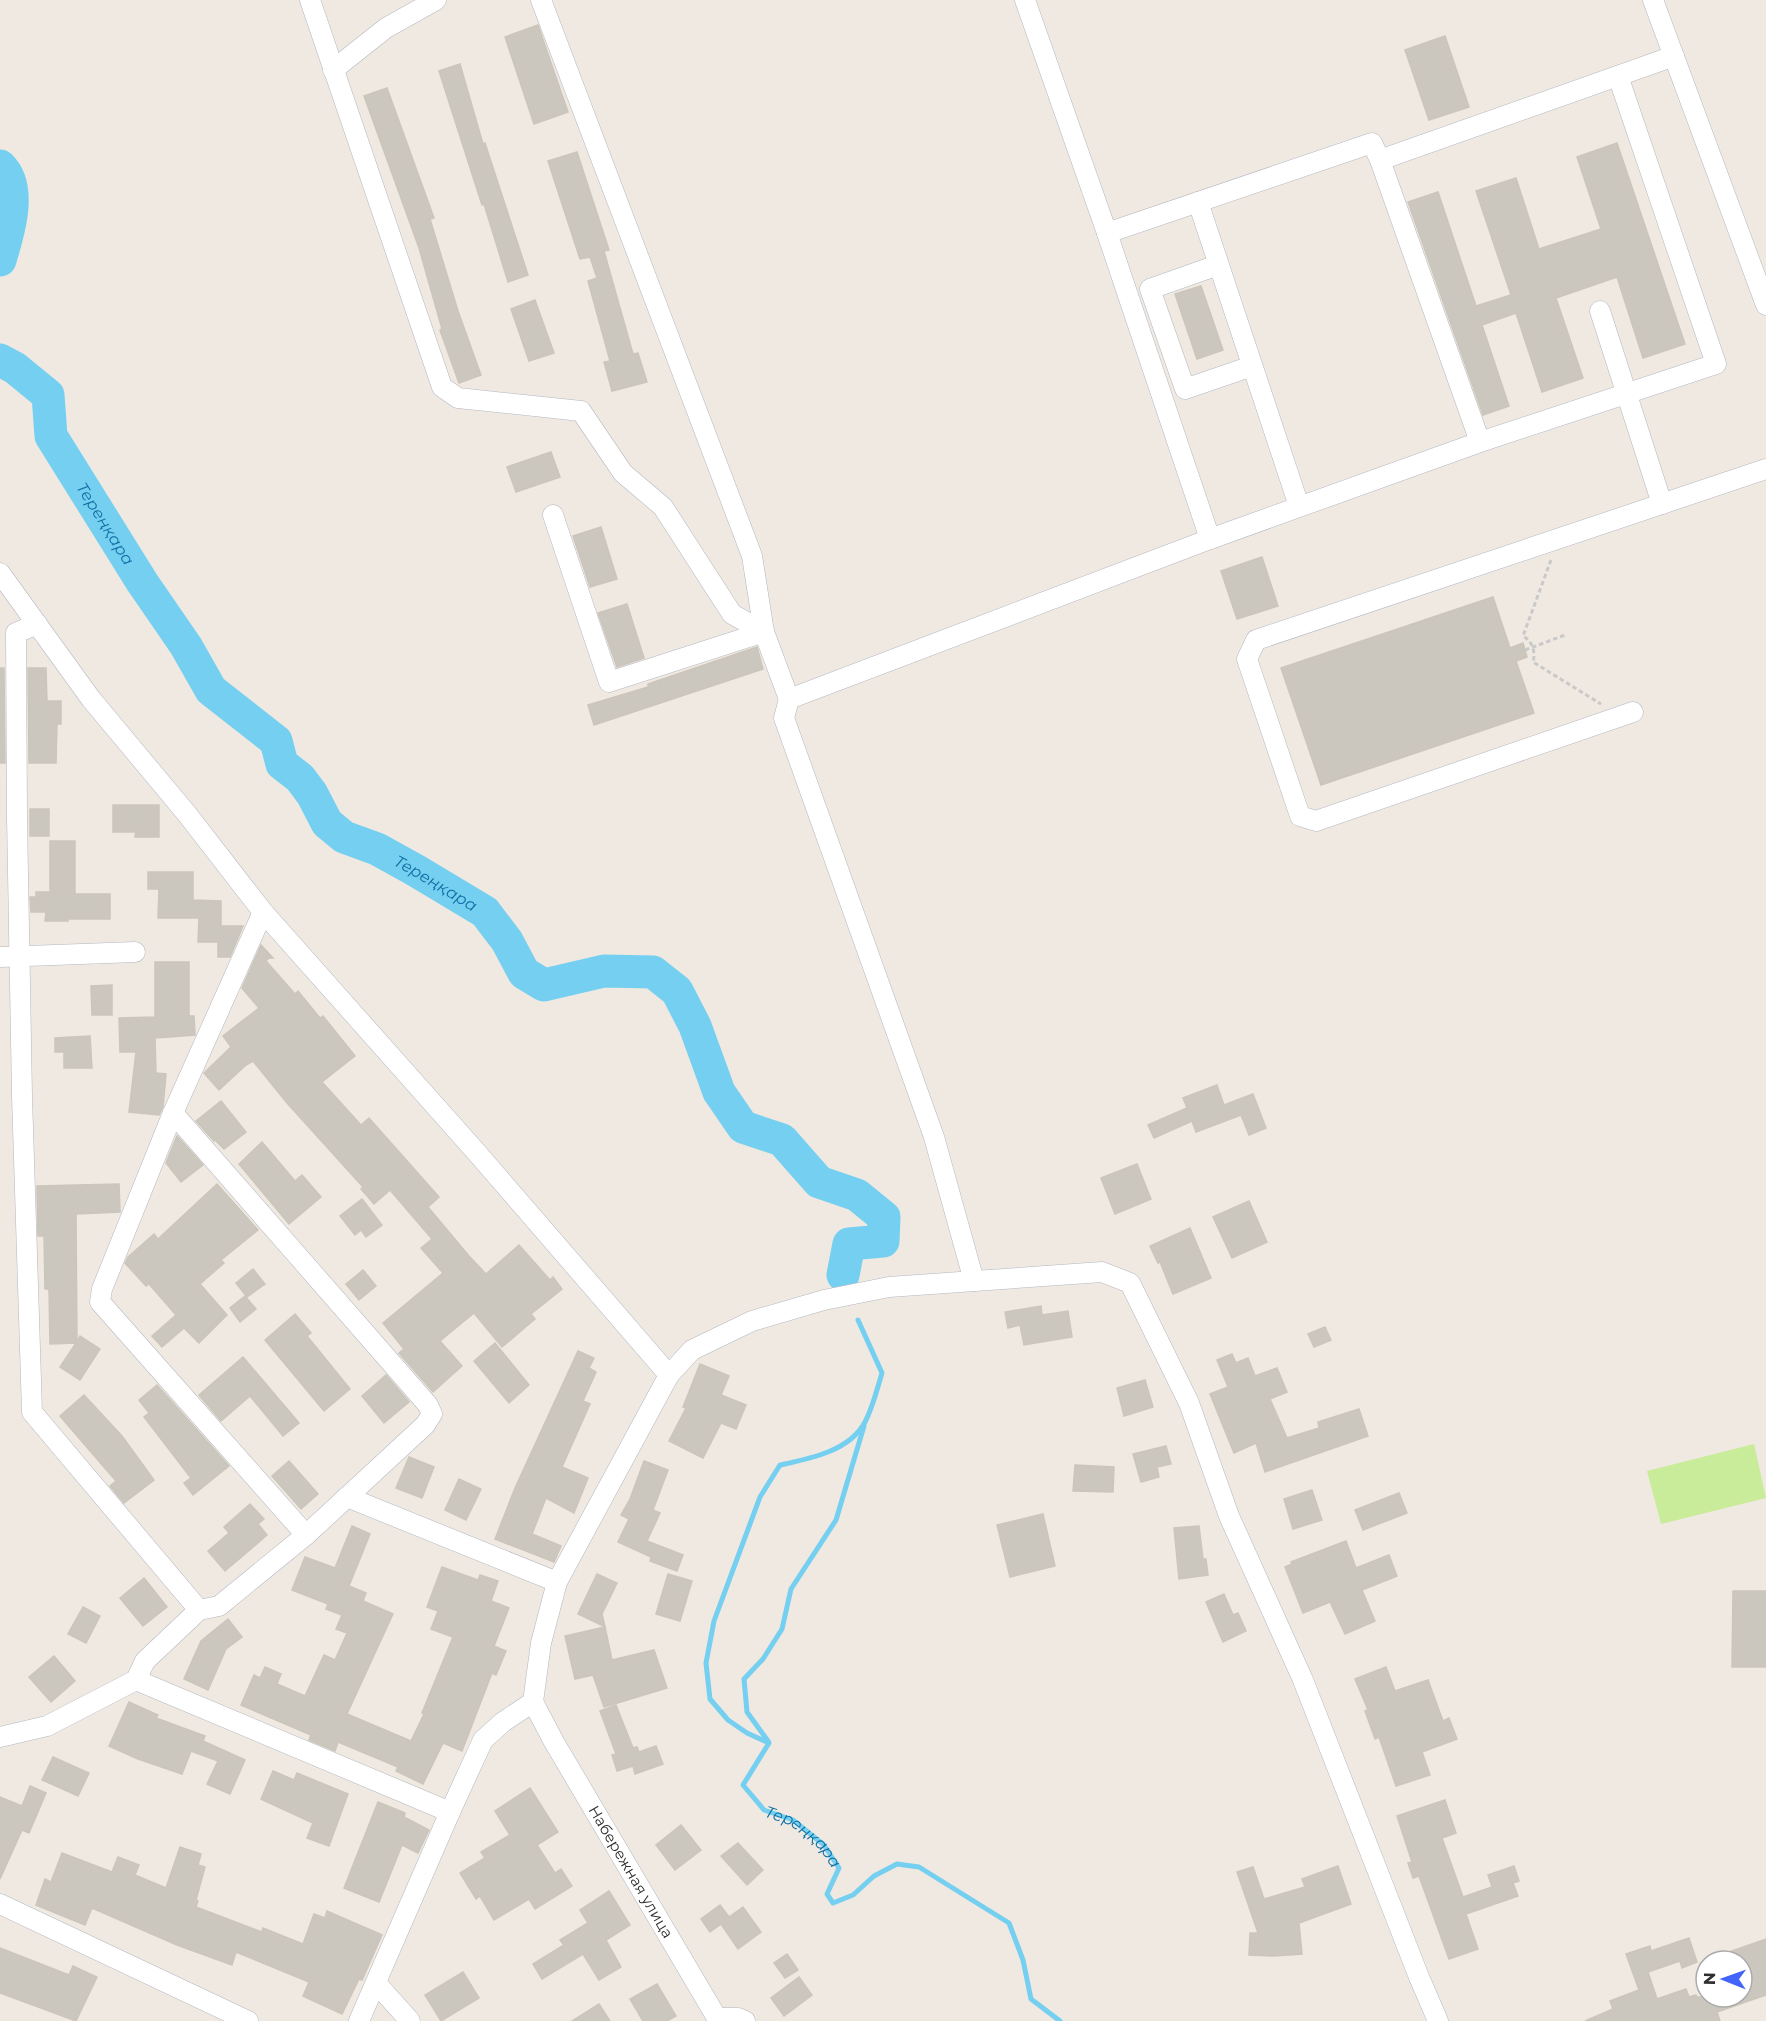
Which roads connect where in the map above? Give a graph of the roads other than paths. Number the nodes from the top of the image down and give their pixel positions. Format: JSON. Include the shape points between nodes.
{"nodes":[{"id":1,"x":310,"y":0,"type":"edge"},
{"id":2,"x":436,"y":0,"type":"edge"},
{"id":3,"x":541,"y":0,"type":"edge"},
{"id":4,"x":1025,"y":0,"type":"edge"},
{"id":5,"x":1653,"y":0,"type":"edge"},
{"id":6,"x":1674,"y":56,"type":"junction"},
{"id":7,"x":333,"y":69,"type":"junction"},
{"id":8,"x":1618,"y":76,"type":"junction"},
{"id":9,"x":1380,"y":160,"type":"junction"},
{"id":10,"x":1198,"y":202,"type":"junction"},
{"id":11,"x":1107,"y":233,"type":"junction"},
{"id":12,"x":1218,"y":265,"type":"junction"},
{"id":13,"x":1766,"y":305,"type":"edge"},
{"id":14,"x":1600,"y":311,"type":"dead end"},
{"id":15,"x":1252,"y":366,"type":"junction"},
{"id":16,"x":1627,"y":394,"type":"junction"},
{"id":17,"x":1480,"y":442,"type":"junction"},
{"id":18,"x":1766,"y":469,"type":"edge"},
{"id":19,"x":1662,"y":504,"type":"junction"},
{"id":20,"x":1299,"y":506,"type":"junction"},
{"id":21,"x":552,"y":515,"type":"dead end"},
{"id":22,"x":1210,"y":539,"type":"junction"},
{"id":23,"x":0,"y":573,"type":"edge"},
{"id":24,"x":37,"y":624,"type":"junction"},
{"id":25,"x":764,"y":632,"type":"junction"},
{"id":26,"x":789,"y":699,"type":"junction"},
{"id":27,"x":1627,"y":714,"type":"road end"},
{"id":28,"x":263,"y":912,"type":"junction"},
{"id":29,"x":135,"y":952,"type":"dead end"},
{"id":30,"x":10,"y":956,"type":"edge"},
{"id":31,"x":173,"y":1113,"type":"junction"},
{"id":32,"x":974,"y":1281,"type":"junction"},
{"id":33,"x":669,"y":1375,"type":"junction"},
{"id":34,"x":347,"y":1497,"type":"junction"},
{"id":35,"x":306,"y":1535,"type":"junction"},
{"id":36,"x":557,"y":1582,"type":"junction"},
{"id":37,"x":199,"y":1610,"type":"junction"},
{"id":38,"x":136,"y":1680,"type":"junction"},
{"id":39,"x":533,"y":1702,"type":"junction"},
{"id":40,"x":0,"y":1737,"type":"edge"},
{"id":41,"x":450,"y":1812,"type":"junction"},
{"id":42,"x":0,"y":1905,"type":"edge"},
{"id":43,"x":376,"y":1983,"type":"junction"},
{"id":44,"x":714,"y":2020,"type":"edge"},
{"id":45,"x":248,"y":2021,"type":"edge"},
{"id":46,"x":359,"y":2021,"type":"edge"},
{"id":47,"x":410,"y":2021,"type":"edge"},
{"id":48,"x":745,"y":2021,"type":"edge"},
{"id":49,"x":1438,"y":2021,"type":"edge"}],
"edges":[{"from":1,"to":7,"type":"street"},
{"from":2,"to":7,"type":"street","via":[[386,28]]},
{"from":3,"to":25,"type":"street","via":[[752,556]]},
{"from":4,"to":11,"type":"street"},
{"from":5,"to":6,"type":"street"},
{"from":6,"to":8,"type":"street"},
{"from":6,"to":13,"type":"street"},
{"from":7,"to":25,"type":"street","via":[[442,387],[458,398],[581,411],[623,473],[663,507],[732,614]]},
{"from":8,"to":9,"type":"street"},
{"from":8,"to":16,"type":"street","via":[[1716,364]]},
{"from":9,"to":10,"type":"street","via":[[1372,143]]},
{"from":9,"to":17,"type":"street"},
{"from":10,"to":11,"type":"street"},
{"from":10,"to":12,"type":"street"},
{"from":11,"to":22,"type":"street"},
{"from":12,"to":15,"type":"street"},
{"from":12,"to":15,"type":"street","via":[[1150,289],[1185,389]]},
{"from":14,"to":16,"type":"street"},
{"from":15,"to":20,"type":"street"},
{"from":16,"to":17,"type":"street"},
{"from":16,"to":19,"type":"street"},
{"from":17,"to":20,"type":"street"},
{"from":18,"to":19,"type":"street"},
{"from":19,"to":27,"type":"street","via":[[1256,640],[1247,659],[1299,816],[1316,821]]},
{"from":20,"to":22,"type":"street"},
{"from":21,"to":25,"type":"street","via":[[609,682]]},
{"from":22,"to":26,"type":"street"},
{"from":23,"to":24,"type":"street"},
{"from":24,"to":28,"type":"street","via":[[91,699],[187,813]]},
{"from":24,"to":30,"type":"street","via":[[16,633]]},
{"from":25,"to":26,"type":"street"},
{"from":26,"to":32,"type":"street","via":[[784,718],[934,1137]]},
{"from":28,"to":31,"type":"street"},
{"from":28,"to":33,"type":"street"},
{"from":29,"to":30,"type":"street"},
{"from":30,"to":37,"type":"street","via":[[32,1412]]},
{"from":31,"to":34,"type":"street","via":[[428,1405],[432,1414],[425,1425]]},
{"from":31,"to":35,"type":"street","via":[[100,1302]]},
{"from":32,"to":33,"type":"street","via":[[889,1287],[762,1318],[692,1350]]},
{"from":32,"to":49,"type":"street","via":[[1102,1272],[1130,1283],[1190,1403],[1229,1516],[1303,1680]]},
{"from":33,"to":36,"type":"street"},
{"from":34,"to":35,"type":"street"},
{"from":34,"to":36,"type":"street"},
{"from":35,"to":37,"type":"street","via":[[219,1606]]},
{"from":36,"to":39,"type":"street","via":[[541,1643]]},
{"from":37,"to":38,"type":"street","via":[[145,1661]]},
{"from":38,"to":40,"type":"street","via":[[47,1726]]},
{"from":38,"to":41,"type":"street"},
{"from":39,"to":41,"type":"street","via":[[483,1740]]},
{"from":39,"to":44,"type":"street","name":"Набережная улица"},
{"from":41,"to":43,"type":"street"},
{"from":42,"to":45,"type":"street"},
{"from":43,"to":46,"type":"street"},
{"from":43,"to":47,"type":"street"},
{"from":44,"to":48,"type":"street","name":"Набережная улица"}]}
